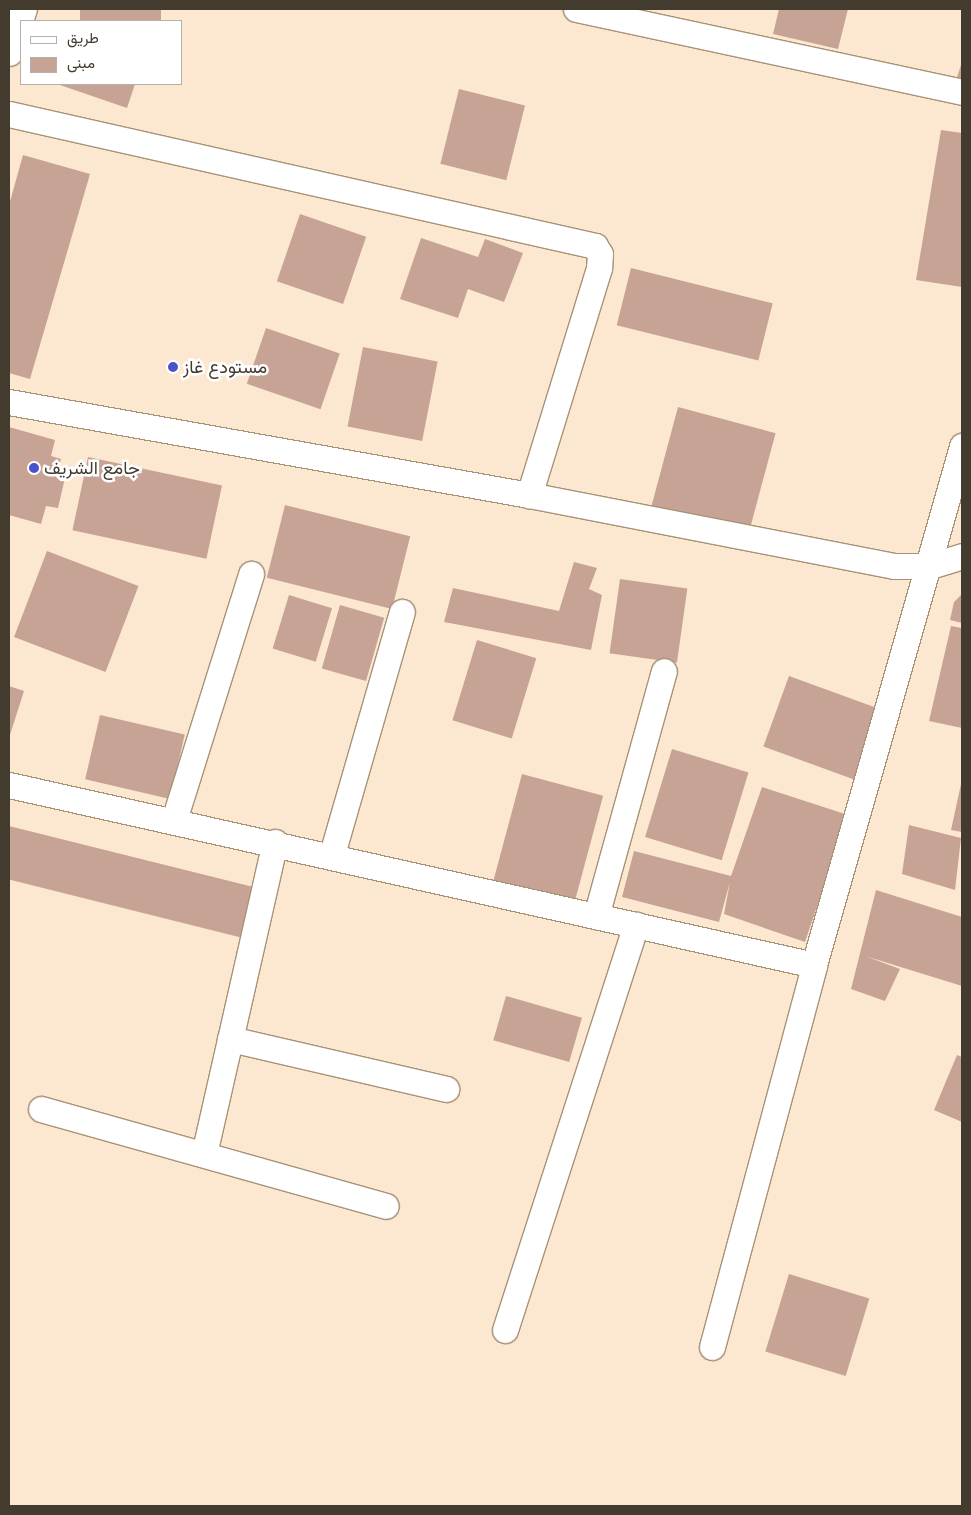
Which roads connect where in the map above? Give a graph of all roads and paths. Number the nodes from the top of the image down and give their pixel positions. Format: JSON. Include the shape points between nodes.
{"nodes":[{"id":1,"x":576,"y":9,"type":"edge"},
{"id":2,"x":18,"y":11,"type":"edge"},
{"id":3,"x":9,"y":52,"type":"edge"},
{"id":4,"x":962,"y":92,"type":"edge"},
{"id":5,"x":9,"y":114,"type":"edge"},
{"id":6,"x":9,"y":402,"type":"edge"},
{"id":7,"x":962,"y":446,"type":"edge"},
{"id":8,"x":529,"y":495,"type":"junction"},
{"id":9,"x":962,"y":556,"type":"edge"},
{"id":10,"x":930,"y":566,"type":"junction"},
{"id":11,"x":251,"y":574,"type":"dead end"},
{"id":12,"x":402,"y":612,"type":"dead end"},
{"id":13,"x":664,"y":671,"type":"dead end"},
{"id":14,"x":9,"y":785,"type":"edge"},
{"id":15,"x":174,"y":820,"type":"junction"},
{"id":16,"x":275,"y":842,"type":"junction"},
{"id":17,"x":332,"y":854,"type":"junction"},
{"id":18,"x":596,"y":916,"type":"junction"},
{"id":19,"x":636,"y":925,"type":"junction"},
{"id":20,"x":814,"y":966,"type":"junction"},
{"id":21,"x":230,"y":1039,"type":"junction"},
{"id":22,"x":446,"y":1089,"type":"dead end"},
{"id":23,"x":41,"y":1109,"type":"dead end"},
{"id":24,"x":204,"y":1154,"type":"junction"},
{"id":25,"x":386,"y":1206,"type":"dead end"},
{"id":26,"x":505,"y":1330,"type":"dead end"},
{"id":27,"x":712,"y":1347,"type":"dead end"}],
"edges":[{"from":1,"to":4,"type":"street"},
{"from":2,"to":3,"type":"main road"},
{"from":5,"to":8,"type":"street","via":[[595,246],[600,254],[599,268]]},
{"from":6,"to":8,"type":"street"},
{"from":7,"to":10,"type":"street"},
{"from":8,"to":10,"type":"street","via":[[894,566]]},
{"from":9,"to":10,"type":"street"},
{"from":10,"to":20,"type":"street"},
{"from":11,"to":15,"type":"street"},
{"from":12,"to":17,"type":"street"},
{"from":13,"to":18,"type":"street"},
{"from":14,"to":15,"type":"street"},
{"from":15,"to":16,"type":"street"},
{"from":16,"to":17,"type":"street"},
{"from":16,"to":21,"type":"street"},
{"from":17,"to":18,"type":"street"},
{"from":18,"to":19,"type":"street"},
{"from":19,"to":20,"type":"street"},
{"from":19,"to":26,"type":"street"},
{"from":20,"to":27,"type":"street"},
{"from":21,"to":22,"type":"street"},
{"from":21,"to":24,"type":"street"},
{"from":23,"to":24,"type":"street"},
{"from":24,"to":25,"type":"street"}]}
